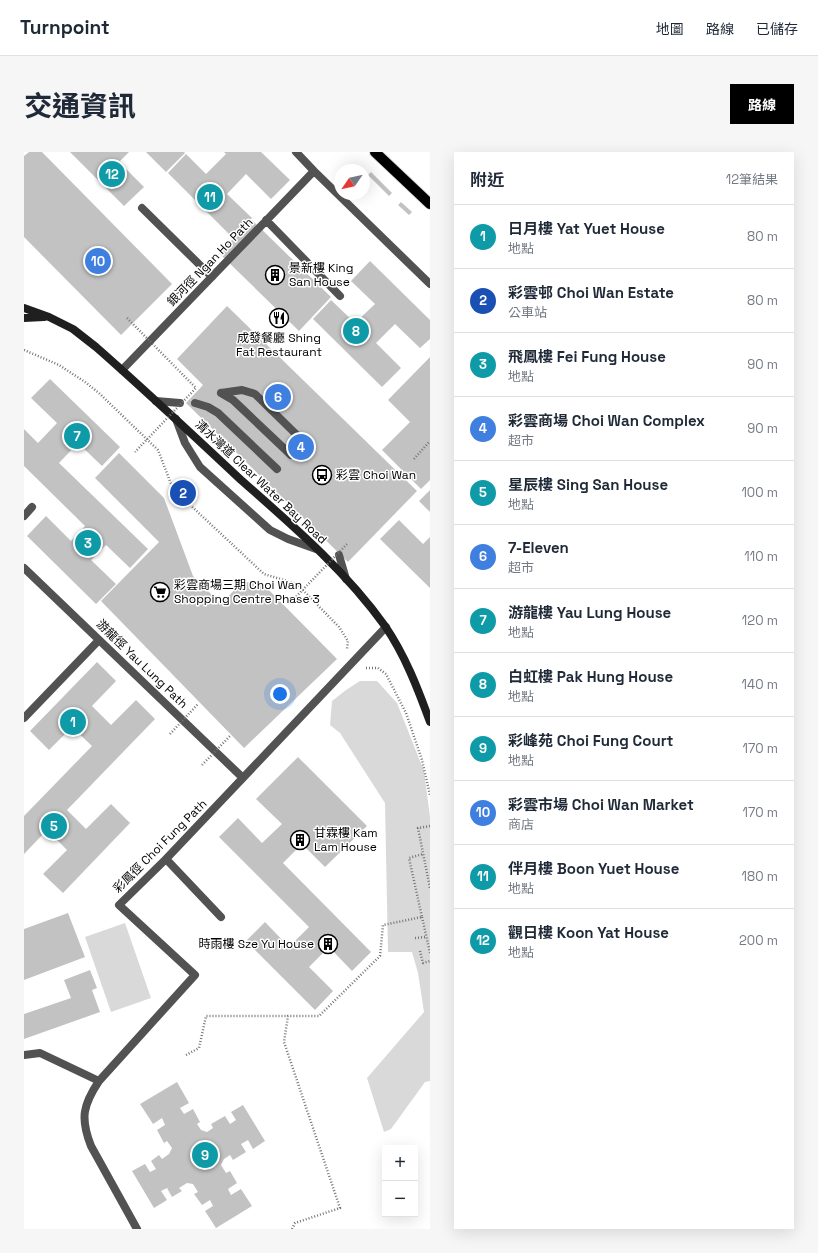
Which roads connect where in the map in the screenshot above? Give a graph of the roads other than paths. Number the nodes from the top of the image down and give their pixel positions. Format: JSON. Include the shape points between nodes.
{"nodes":[{"id":1,"x":296,"y":152,"type":"edge"},
{"id":2,"x":375,"y":152,"type":"edge"},
{"id":3,"x":314,"y":171,"type":"junction"},
{"id":4,"x":430,"y":204,"type":"edge"},
{"id":5,"x":142,"y":208,"type":"dead end"},
{"id":6,"x":266,"y":220,"type":"junction"},
{"id":7,"x":212,"y":278,"type":"junction"},
{"id":8,"x":430,"y":284,"type":"edge"},
{"id":9,"x":340,"y":296,"type":"dead end"},
{"id":10,"x":24,"y":308,"type":"edge"},
{"id":11,"x":49,"y":317,"type":"junction"},
{"id":12,"x":24,"y":318,"type":"edge"},
{"id":13,"x":122,"y":370,"type":"junction"},
{"id":14,"x":156,"y":401,"type":"junction"},
{"id":15,"x":180,"y":403,"type":"dead end"},
{"id":16,"x":195,"y":403,"type":"dead end"},
{"id":17,"x":176,"y":419,"type":"junction"},
{"id":18,"x":303,"y":441,"type":"dead end"},
{"id":19,"x":291,"y":455,"type":"dead end"},
{"id":20,"x":277,"y":469,"type":"dead end"},
{"id":21,"x":32,"y":507,"type":"dead end"},
{"id":22,"x":24,"y":516,"type":"edge"},
{"id":23,"x":316,"y":549,"type":"junction"},
{"id":24,"x":339,"y":555,"type":"dead end"},
{"id":25,"x":24,"y":568,"type":"edge"},
{"id":26,"x":346,"y":579,"type":"junction"},
{"id":27,"x":386,"y":627,"type":"junction"},
{"id":28,"x":99,"y":640,"type":"junction"},
{"id":29,"x":24,"y":718,"type":"edge"},
{"id":30,"x":430,"y":722,"type":"edge"},
{"id":31,"x":243,"y":778,"type":"junction"},
{"id":32,"x":166,"y":860,"type":"junction"},
{"id":33,"x":221,"y":917,"type":"dead end"},
{"id":34,"x":24,"y":1056,"type":"edge"},
{"id":35,"x":99,"y":1081,"type":"junction"},
{"id":36,"x":137,"y":1229,"type":"edge"}],
"edges":[{"from":1,"to":3,"type":"lane"},
{"from":2,"to":4,"type":"main road"},
{"from":3,"to":6,"type":"lane","name":"銀河徑 Ngan Ho Path"},
{"from":3,"to":8,"type":"lane"},
{"from":5,"to":7,"type":"lane"},
{"from":6,"to":7,"type":"lane","name":"銀河徑 Ngan Ho Path"},
{"from":6,"to":9,"type":"lane"},
{"from":7,"to":13,"type":"lane","name":"銀河徑 Ngan Ho Path"},
{"from":10,"to":11,"type":"main road","name":"清水灣道 Clear Water Bay Road"},
{"from":11,"to":12,"type":"main road"},
{"from":11,"to":13,"type":"main road","name":"清水灣道 Clear Water Bay Road","via":[[73,329]]},
{"from":13,"to":14,"type":"main road","name":"清水灣道 Clear Water Bay Road"},
{"from":14,"to":15,"type":"lane"},
{"from":14,"to":17,"type":"main road","name":"清水灣道 Clear Water Bay Road"},
{"from":16,"to":20,"type":"lane","via":[[218,413]]},
{"from":17,"to":23,"type":"main road","name":"清水灣道 Clear Water Bay Road"},
{"from":17,"to":23,"type":"lane","via":[[185,443],[200,467],[270,530]]},
{"from":18,"to":19,"type":"lane","via":[[254,394],[242,390],[221,393],[233,400]]},
{"from":21,"to":22,"type":"lane"},
{"from":23,"to":26,"type":"main road","name":"清水灣道 Clear Water Bay Road"},
{"from":24,"to":26,"type":"lane"},
{"from":25,"to":28,"type":"lane","name":"游龍徑 Yau Lung Path"},
{"from":26,"to":27,"type":"main road","name":"清水灣道 Clear Water Bay Road"},
{"from":27,"to":30,"type":"main road","name":"清水灣道 Clear Water Bay Road","via":[[402,655]]},
{"from":27,"to":31,"type":"lane","name":"彩鳳徑 Choi Fung Path"},
{"from":28,"to":29,"type":"lane"},
{"from":28,"to":31,"type":"lane","name":"游龍徑 Yau Lung Path"},
{"from":31,"to":32,"type":"lane","name":"彩鳳徑 Choi Fung Path"},
{"from":32,"to":33,"type":"lane"},
{"from":32,"to":35,"type":"lane","name":"彩鳳徑 Choi Fung Path","via":[[118,905],[195,975]]},
{"from":34,"to":35,"type":"lane","via":[[40,1052]]},
{"from":35,"to":36,"type":"lane","name":"彩鳳徑 Choi Fung Path","via":[[89,1096],[84,1121],[85,1132]]}]}
